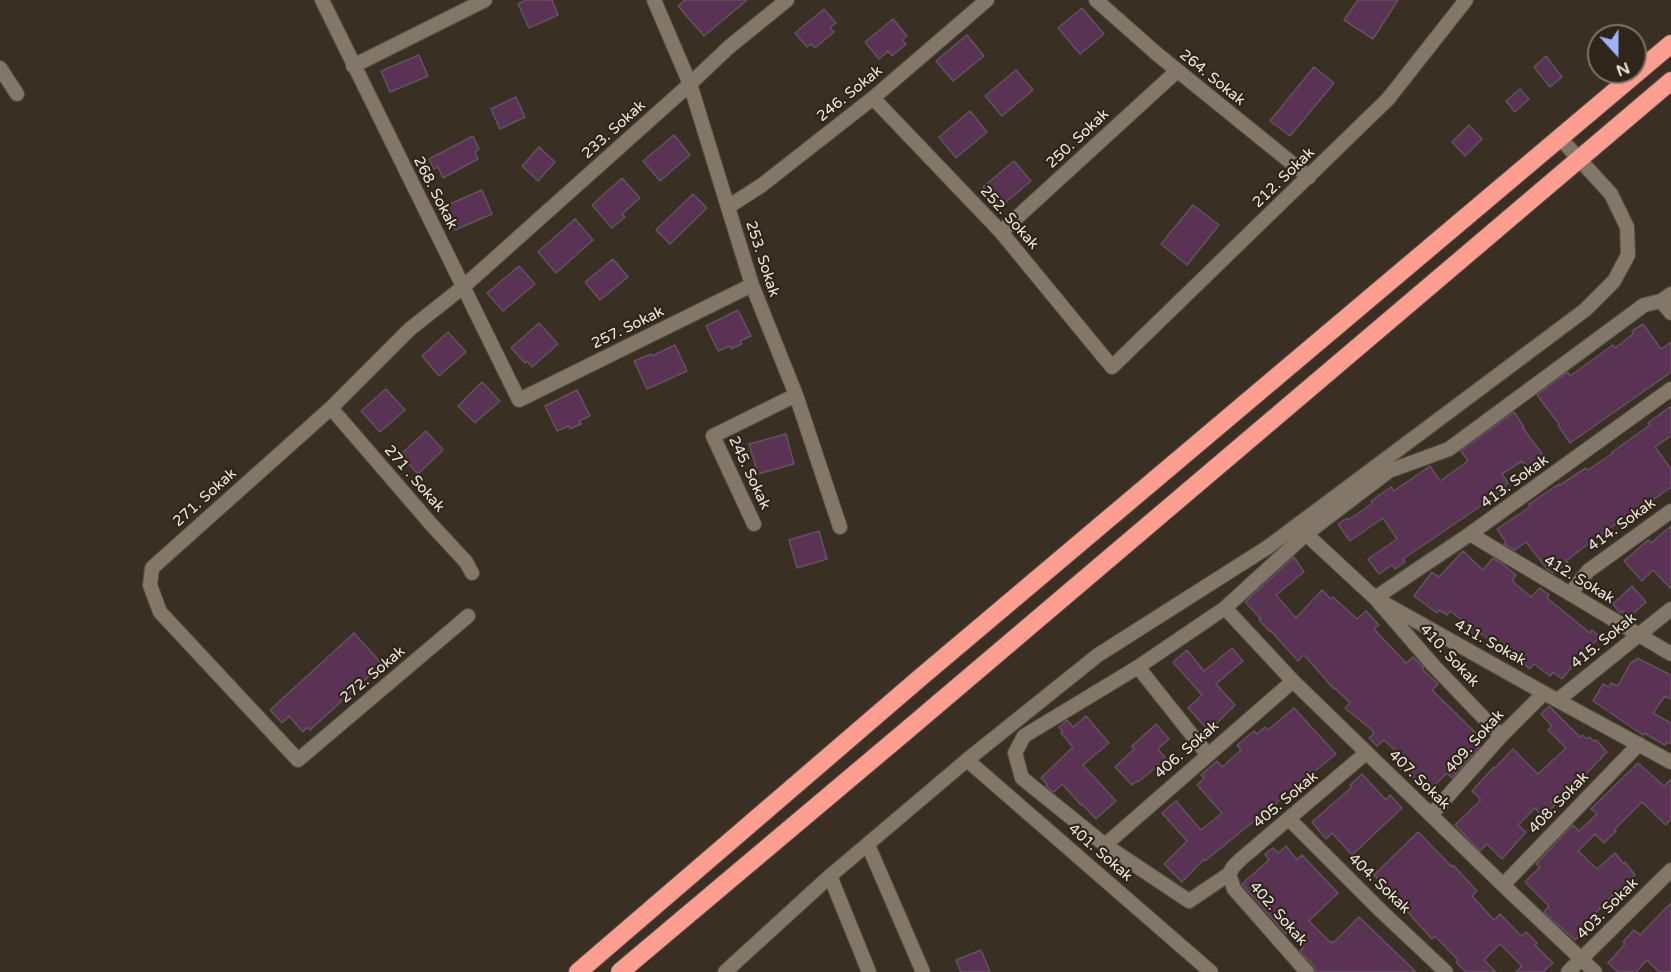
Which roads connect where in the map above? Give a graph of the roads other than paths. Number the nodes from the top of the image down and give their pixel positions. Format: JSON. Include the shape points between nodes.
{"nodes":[{"id":1,"x":322,"y":0,"type":"edge"},
{"id":2,"x":485,"y":0,"type":"edge"},
{"id":3,"x":654,"y":0,"type":"edge"},
{"id":4,"x":787,"y":0,"type":"edge"},
{"id":5,"x":987,"y":0,"type":"edge"},
{"id":6,"x":1096,"y":0,"type":"edge"},
{"id":7,"x":1461,"y":2,"type":"edge"},
{"id":8,"x":1671,"y":44,"type":"edge"},
{"id":9,"x":353,"y":66,"type":"junction"},
{"id":10,"x":0,"y":68,"type":"edge"},
{"id":11,"x":1177,"y":71,"type":"junction"},
{"id":12,"x":1671,"y":81,"type":"edge"},
{"id":13,"x":690,"y":84,"type":"junction"},
{"id":14,"x":17,"y":94,"type":"dead end"},
{"id":15,"x":873,"y":98,"type":"junction"},
{"id":16,"x":1560,"y":137,"type":"junction"},
{"id":17,"x":1580,"y":159,"type":"junction"},
{"id":18,"x":1309,"y":177,"type":"junction"},
{"id":19,"x":728,"y":207,"type":"junction"},
{"id":20,"x":1001,"y":232,"type":"junction"},
{"id":21,"x":752,"y":285,"type":"junction"},
{"id":22,"x":464,"y":287,"type":"junction"},
{"id":23,"x":1668,"y":305,"type":"edge"},
{"id":24,"x":1112,"y":367,"type":"joint"},
{"id":25,"x":1671,"y":389,"type":"edge"},
{"id":26,"x":796,"y":395,"type":"junction"},
{"id":27,"x":519,"y":400,"type":"joint"},
{"id":28,"x":331,"y":408,"type":"junction"},
{"id":29,"x":1671,"y":511,"type":"edge"},
{"id":30,"x":754,"y":524,"type":"dead end"},
{"id":31,"x":840,"y":527,"type":"dead end"},
{"id":32,"x":1306,"y":534,"type":"junction"},
{"id":33,"x":1470,"y":534,"type":"junction"},
{"id":34,"x":472,"y":573,"type":"dead end"},
{"id":35,"x":1570,"y":594,"type":"junction"},
{"id":36,"x":1375,"y":598,"type":"junction"},
{"id":37,"x":1225,"y":608,"type":"junction"},
{"id":38,"x":1671,"y":609,"type":"edge"},
{"id":39,"x":468,"y":616,"type":"dead end"},
{"id":40,"x":1638,"y":635,"type":"junction"},
{"id":41,"x":1671,"y":654,"type":"edge"},
{"id":42,"x":1138,"y":667,"type":"junction"},
{"id":43,"x":1293,"y":681,"type":"junction"},
{"id":44,"x":1544,"y":693,"type":"junction"},
{"id":45,"x":1558,"y":700,"type":"junction"},
{"id":46,"x":1501,"y":736,"type":"junction"},
{"id":47,"x":1639,"y":744,"type":"junction"},
{"id":48,"x":1366,"y":753,"type":"junction"},
{"id":49,"x":1207,"y":754,"type":"junction"},
{"id":50,"x":298,"y":759,"type":"joint"},
{"id":51,"x":967,"y":760,"type":"junction"},
{"id":52,"x":1671,"y":762,"type":"edge"},
{"id":53,"x":1431,"y":815,"type":"junction"},
{"id":54,"x":1289,"y":819,"type":"junction"},
{"id":55,"x":868,"y":845,"type":"junction"},
{"id":56,"x":1105,"y":845,"type":"junction"},
{"id":57,"x":1671,"y":870,"type":"edge"},
{"id":58,"x":1229,"y":874,"type":"junction"},
{"id":59,"x":830,"y":876,"type":"junction"},
{"id":60,"x":1503,"y":885,"type":"junction"},
{"id":61,"x":1581,"y":959,"type":"junction"},
{"id":62,"x":578,"y":972,"type":"edge"},
{"id":63,"x":620,"y":972,"type":"edge"},
{"id":64,"x":725,"y":972,"type":"edge"},
{"id":65,"x":869,"y":972,"type":"edge"},
{"id":66,"x":924,"y":972,"type":"edge"},
{"id":67,"x":1211,"y":972,"type":"edge"},
{"id":68,"x":1307,"y":972,"type":"edge"},
{"id":69,"x":1446,"y":972,"type":"edge"},
{"id":70,"x":1568,"y":972,"type":"edge"},
{"id":71,"x":1595,"y":972,"type":"edge"}],
"edges":[{"from":1,"to":9,"type":"street","name":"268. Sokak"},
{"from":2,"to":9,"type":"street"},
{"from":3,"to":13,"type":"street","name":"253. Sokak"},
{"from":4,"to":13,"type":"street","name":"233. Sokak"},
{"from":5,"to":15,"type":"street","name":"246. Sokak"},
{"from":6,"to":11,"type":"street","name":"264. Sokak"},
{"from":7,"to":18,"type":"street","name":"212. Sokak","via":[[1388,99]]},
{"from":8,"to":16,"type":"highway"},
{"from":9,"to":22,"type":"street","name":"268. Sokak"},
{"from":10,"to":14,"type":"street"},
{"from":11,"to":18,"type":"street","name":"264. Sokak"},
{"from":11,"to":20,"type":"street","name":"250. Sokak"},
{"from":12,"to":17,"type":"highway"},
{"from":13,"to":19,"type":"street","name":"253. Sokak"},
{"from":13,"to":22,"type":"street","name":"233. Sokak"},
{"from":15,"to":19,"type":"street","name":"246. Sokak"},
{"from":15,"to":20,"type":"street","name":"252. Sokak"},
{"from":16,"to":17,"type":"street"},
{"from":16,"to":62,"type":"highway"},
{"from":17,"to":51,"type":"street","via":[[1611,194],[1627,226],[1628,255],[1614,281],[1585,310],[1268,547],[1098,655]]},
{"from":17,"to":63,"type":"highway"},
{"from":18,"to":24,"type":"street","name":"212. Sokak"},
{"from":19,"to":21,"type":"street","name":"253. Sokak"},
{"from":20,"to":24,"type":"street","name":"252. Sokak"},
{"from":21,"to":26,"type":"street","name":"253. Sokak"},
{"from":21,"to":27,"type":"street","name":"257. Sokak"},
{"from":22,"to":27,"type":"street","name":"268. Sokak"},
{"from":22,"to":28,"type":"street","name":"271. Sokak","via":[[410,329]]},
{"from":23,"to":32,"type":"street","via":[[1644,305],[1449,449],[1389,471]]},
{"from":25,"to":33,"type":"street","name":"413. Sokak"},
{"from":26,"to":30,"type":"street","name":"245. Sokak","via":[[713,436]]},
{"from":26,"to":31,"type":"street","name":"253. Sokak"},
{"from":28,"to":34,"type":"street","name":"271 . Sokak"},
{"from":28,"to":50,"type":"street","name":"271. Sokak","via":[[152,568],[150,585],[160,612]]},
{"from":29,"to":35,"type":"street","name":"414. Sokak","via":[[1588,571]]},
{"from":32,"to":36,"type":"street","name":"411. Sokak"},
{"from":32,"to":37,"type":"street"},
{"from":33,"to":35,"type":"street","name":"412. Sokak"},
{"from":33,"to":36,"type":"street","name":"413. Sokak"},
{"from":35,"to":40,"type":"street","name":"412. Sokak"},
{"from":36,"to":44,"type":"street","name":"411. Sokak"},
{"from":36,"to":46,"type":"street","name":"410. Sokak"},
{"from":37,"to":42,"type":"street"},
{"from":37,"to":43,"type":"street","name":"407. Sokak"},
{"from":38,"to":40,"type":"street","name":"415. Sokak"},
{"from":39,"to":50,"type":"street","name":"272. Sokak"},
{"from":40,"to":41,"type":"street","name":"412. Sokak"},
{"from":40,"to":45,"type":"street","name":"415. Sokak"},
{"from":42,"to":49,"type":"street"},
{"from":42,"to":56,"type":"street","via":[[1024,736],[1015,753],[1022,778]]},
{"from":43,"to":48,"type":"street","name":"407. Sokak"},
{"from":43,"to":49,"type":"street","name":"406. Sokak"},
{"from":44,"to":45,"type":"street","name":"411. Sokak"},
{"from":44,"to":46,"type":"street","name":"409. Sokak"},
{"from":45,"to":47,"type":"street","name":"411. Sokak"},
{"from":46,"to":53,"type":"street","name":"409. Sokak"},
{"from":47,"to":52,"type":"street","name":"411. Sokak"},
{"from":47,"to":60,"type":"street","name":"408. Sokak"},
{"from":48,"to":53,"type":"street","name":"407. Sokak"},
{"from":48,"to":54,"type":"street","name":"405. Sokak"},
{"from":49,"to":56,"type":"street","name":"406. Sokak"},
{"from":51,"to":55,"type":"street"},
{"from":51,"to":67,"type":"street","name":"401. Sokak"},
{"from":53,"to":60,"type":"street","name":"407. Sokak"},
{"from":54,"to":58,"type":"street","name":"405. Sokak"},
{"from":54,"to":69,"type":"street","name":"404. Sokak"},
{"from":55,"to":59,"type":"street"},
{"from":55,"to":66,"type":"street"},
{"from":56,"to":58,"type":"street","name":"405. Sokak","via":[[1189,901]]},
{"from":57,"to":61,"type":"street","name":"403. Sokak"},
{"from":58,"to":68,"type":"street","name":"402. Sokak","via":[[1234,889]]},
{"from":59,"to":64,"type":"street"},
{"from":59,"to":65,"type":"street"},
{"from":60,"to":61,"type":"street","name":"407. Sokak"},
{"from":61,"to":70,"type":"street","name":"403. Sokak"},
{"from":61,"to":71,"type":"street","name":"407. Sokak"}]}
